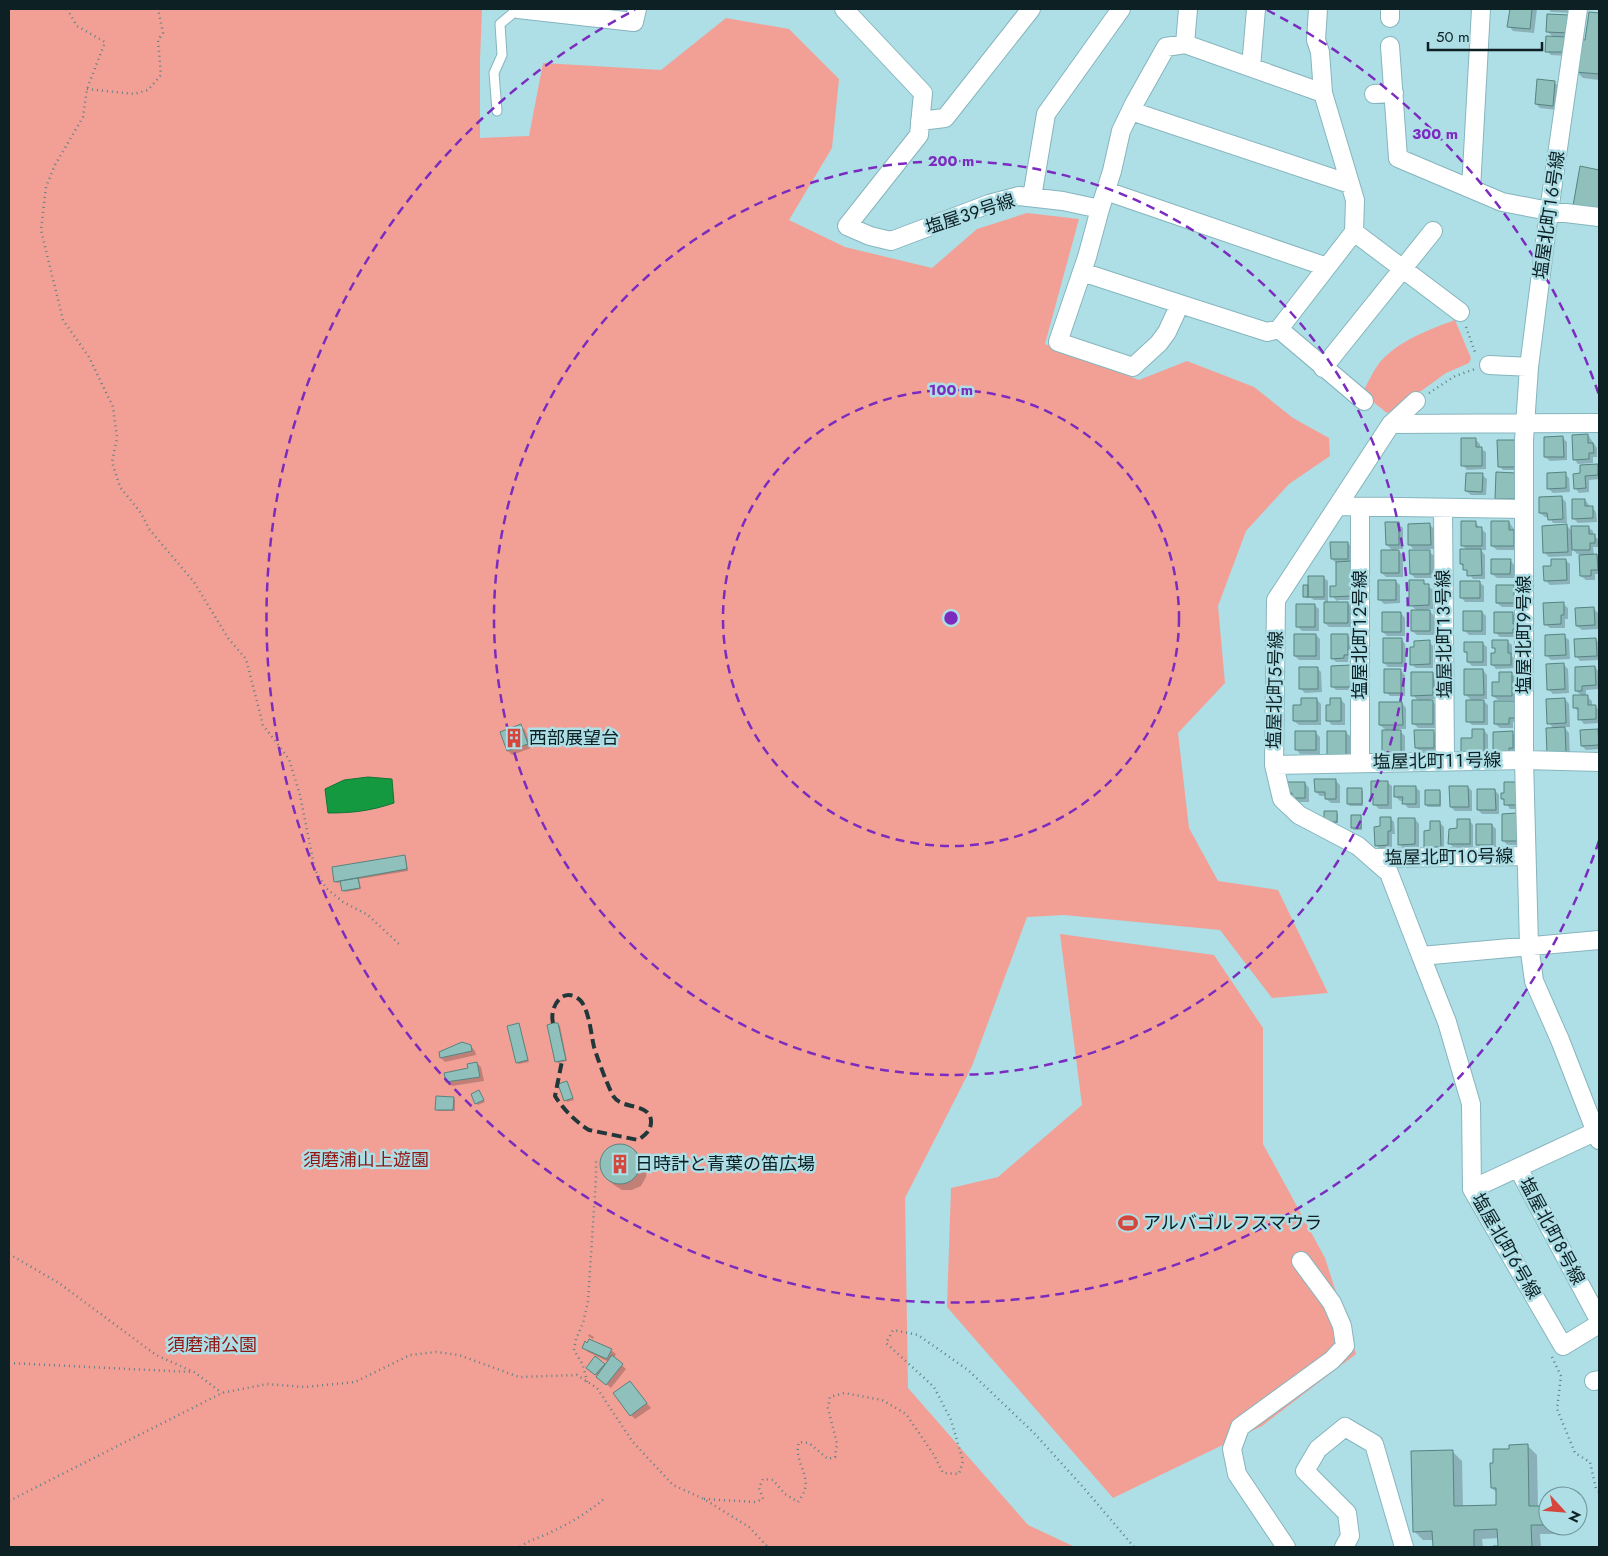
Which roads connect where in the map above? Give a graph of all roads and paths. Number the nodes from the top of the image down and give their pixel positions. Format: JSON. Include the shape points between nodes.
{"nodes":[{"id":1,"x":67,"y":9,"type":"edge"},
{"id":2,"x":158,"y":9,"type":"edge"},
{"id":3,"x":518,"y":9,"type":"edge"},
{"id":4,"x":637,"y":9,"type":"edge"},
{"id":5,"x":1031,"y":9,"type":"edge"},
{"id":6,"x":1121,"y":9,"type":"edge"},
{"id":7,"x":1188,"y":9,"type":"edge"},
{"id":8,"x":1256,"y":9,"type":"edge"},
{"id":9,"x":1318,"y":9,"type":"edge"},
{"id":10,"x":1481,"y":9,"type":"edge"},
{"id":11,"x":1578,"y":9,"type":"edge"},
{"id":12,"x":848,"y":10,"type":"edge"},
{"id":13,"x":1185,"y":44,"type":"junction"},
{"id":14,"x":1390,"y":46,"type":"dead end"},
{"id":15,"x":1251,"y":67,"type":"junction"},
{"id":16,"x":87,"y":89,"type":"junction"},
{"id":17,"x":1394,"y":92,"type":"junction"},
{"id":18,"x":1323,"y":93,"type":"junction"},
{"id":19,"x":1374,"y":94,"type":"dead end"},
{"id":20,"x":497,"y":111,"type":"dead end"},
{"id":21,"x":1131,"y":111,"type":"junction"},
{"id":22,"x":920,"y":121,"type":"junction"},
{"id":23,"x":1350,"y":184,"type":"junction"},
{"id":24,"x":1471,"y":189,"type":"junction"},
{"id":25,"x":1106,"y":191,"type":"junction"},
{"id":26,"x":1032,"y":197,"type":"junction"},
{"id":27,"x":1100,"y":209,"type":"junction"},
{"id":28,"x":1549,"y":211,"type":"junction"},
{"id":29,"x":1599,"y":217,"type":"edge"},
{"id":30,"x":1433,"y":231,"type":"dead end"},
{"id":31,"x":1354,"y":232,"type":"junction"},
{"id":32,"x":1328,"y":267,"type":"junction"},
{"id":33,"x":1403,"y":269,"type":"junction"},
{"id":34,"x":1082,"y":272,"type":"junction"},
{"id":35,"x":1180,"y":304,"type":"junction"},
{"id":36,"x":1460,"y":312,"type":"joint"},
{"id":37,"x":1279,"y":329,"type":"junction"},
{"id":38,"x":1485,"y":366,"type":"junction"},
{"id":39,"x":1529,"y":367,"type":"junction"},
{"id":40,"x":1323,"y":368,"type":"junction"},
{"id":41,"x":1364,"y":401,"type":"dead end"},
{"id":42,"x":1416,"y":401,"type":"joint"},
{"id":43,"x":1599,"y":422,"type":"edge"},
{"id":44,"x":1525,"y":423,"type":"junction"},
{"id":45,"x":1391,"y":424,"type":"junction"},
{"id":46,"x":1338,"y":506,"type":"junction"},
{"id":47,"x":1360,"y":507,"type":"junction"},
{"id":48,"x":1443,"y":508,"type":"junction"},
{"id":49,"x":1524,"y":509,"type":"junction"},
{"id":50,"x":1524,"y":760,"type":"junction"},
{"id":51,"x":1445,"y":761,"type":"junction"},
{"id":52,"x":1599,"y":762,"type":"edge"},
{"id":53,"x":1360,"y":763,"type":"junction"},
{"id":54,"x":1274,"y":765,"type":"junction"},
{"id":55,"x":1526,"y":856,"type":"junction"},
{"id":56,"x":1372,"y":858,"type":"junction"},
{"id":57,"x":1599,"y":940,"type":"edge"},
{"id":58,"x":400,"y":945,"type":"dead end"},
{"id":59,"x":1529,"y":946,"type":"junction"},
{"id":60,"x":1421,"y":956,"type":"junction"},
{"id":61,"x":1598,"y":1134,"type":"edge"},
{"id":62,"x":596,"y":1159,"type":"dead end"},
{"id":63,"x":1518,"y":1168,"type":"junction"},
{"id":64,"x":1472,"y":1190,"type":"junction"},
{"id":65,"x":9,"y":1254,"type":"edge"},
{"id":66,"x":1301,"y":1261,"type":"dead end"},
{"id":67,"x":1599,"y":1322,"type":"edge"},
{"id":68,"x":1548,"y":1351,"type":"dead end"},
{"id":69,"x":9,"y":1363,"type":"edge"},
{"id":70,"x":194,"y":1372,"type":"junction"},
{"id":71,"x":587,"y":1382,"type":"junction"},
{"id":72,"x":222,"y":1393,"type":"junction"},
{"id":73,"x":1599,"y":1492,"type":"edge"},
{"id":74,"x":704,"y":1499,"type":"junction"},
{"id":75,"x":604,"y":1500,"type":"dead end"},
{"id":76,"x":9,"y":1501,"type":"edge"},
{"id":77,"x":520,"y":1547,"type":"edge"},
{"id":78,"x":768,"y":1547,"type":"edge"},
{"id":79,"x":1134,"y":1547,"type":"edge"},
{"id":80,"x":1286,"y":1547,"type":"edge"},
{"id":81,"x":1344,"y":1547,"type":"edge"},
{"id":82,"x":1404,"y":1547,"type":"edge"}],
"edges":[{"from":1,"to":16,"type":"path","via":[[77,26],[105,42]]},
{"from":2,"to":16,"type":"path","via":[[163,33],[158,40],[160,75],[148,90],[134,94]]},
{"from":3,"to":4,"type":"street","via":[[634,22]]},
{"from":3,"to":20,"type":"lane","via":[[500,24],[502,55],[494,73]]},
{"from":5,"to":22,"type":"street","via":[[945,118]]},
{"from":6,"to":26,"type":"street","via":[[1046,114]]},
{"from":7,"to":13,"type":"street"},
{"from":8,"to":15,"type":"street"},
{"from":9,"to":18,"type":"street","via":[[1316,40]]},
{"from":10,"to":24,"type":"street"},
{"from":11,"to":28,"type":"street","name":"塩屋北町１６号線"},
{"from":12,"to":22,"type":"street","via":[[923,93]]},
{"from":13,"to":15,"type":"street"},
{"from":13,"to":21,"type":"street","via":[[1166,48]]},
{"from":14,"to":17,"type":"street"},
{"from":15,"to":18,"type":"street"},
{"from":16,"to":58,"type":"path","via":[[83,117],[46,187],[41,230],[63,320],[89,356],[113,406],[117,438],[112,462],[120,487],[141,513],[149,529],[194,582],[228,638],[246,659],[264,725],[290,759],[315,870],[326,888],[368,916]]},
{"from":17,"to":19,"type":"street"},
{"from":17,"to":24,"type":"street","via":[[1398,158]]},
{"from":18,"to":23,"type":"street"},
{"from":21,"to":23,"type":"street"},
{"from":21,"to":25,"type":"street","via":[[1121,131]]},
{"from":22,"to":26,"type":"street","name":"塩屋３９号線","via":[[919,135],[847,226],[891,241],[989,204],[1019,196]]},
{"from":23,"to":31,"type":"street","via":[[1355,200]]},
{"from":24,"to":28,"type":"street","via":[[1502,202]]},
{"from":25,"to":27,"type":"street"},
{"from":25,"to":32,"type":"street"},
{"from":26,"to":27,"type":"street","name":"塩屋３９号線"},
{"from":27,"to":34,"type":"street"},
{"from":28,"to":29,"type":"street"},
{"from":28,"to":39,"type":"street","name":"塩屋北町１６号線"},
{"from":30,"to":33,"type":"street"},
{"from":31,"to":32,"type":"street"},
{"from":31,"to":33,"type":"street"},
{"from":32,"to":37,"type":"street"},
{"from":33,"to":36,"type":"street"},
{"from":33,"to":40,"type":"street"},
{"from":34,"to":35,"type":"street"},
{"from":34,"to":35,"type":"street","via":[[1058,342],[1133,367],[1159,343]]},
{"from":35,"to":37,"type":"street","via":[[1267,332]]},
{"from":36,"to":38,"type":"path"},
{"from":37,"to":40,"type":"street"},
{"from":38,"to":39,"type":"street"},
{"from":38,"to":42,"type":"path","via":[[1455,376]]},
{"from":39,"to":44,"type":"street","name":"塩屋北町１６号線"},
{"from":40,"to":41,"type":"street"},
{"from":42,"to":45,"type":"street","name":"塩屋北町５号線"},
{"from":43,"to":44,"type":"street"},
{"from":44,"to":45,"type":"street"},
{"from":44,"to":49,"type":"street","name":"塩屋北町９号線"},
{"from":45,"to":46,"type":"street","name":"塩屋北町５号線"},
{"from":46,"to":47,"type":"street"},
{"from":46,"to":54,"type":"street","name":"塩屋北町５号線","via":[[1276,600]]},
{"from":47,"to":48,"type":"street"},
{"from":47,"to":53,"type":"street","name":"塩屋北町１２号線"},
{"from":48,"to":49,"type":"street"},
{"from":48,"to":51,"type":"street","name":"塩屋北町１３号線"},
{"from":49,"to":50,"type":"street","name":"塩屋北町９号線"},
{"from":50,"to":51,"type":"street","name":"塩屋北町１１号線"},
{"from":50,"to":52,"type":"street","name":"塩屋北町１１号線"},
{"from":50,"to":55,"type":"street","name":"塩屋北町９号線"},
{"from":51,"to":53,"type":"street","name":"塩屋北町１１号線"},
{"from":53,"to":54,"type":"street","name":"塩屋北町１１号線"},
{"from":54,"to":56,"type":"street","name":"塩屋北町５号線","via":[[1282,798],[1298,815],[1358,846]]},
{"from":55,"to":56,"type":"street","name":"塩屋北町１０号線"},
{"from":55,"to":59,"type":"street","name":"塩屋北町９号線"},
{"from":56,"to":60,"type":"street","name":"塩屋北町５号線","via":[[1389,873]]},
{"from":57,"to":59,"type":"street"},
{"from":59,"to":60,"type":"street"},
{"from":59,"to":61,"type":"street","via":[[1534,981]]},
{"from":60,"to":64,"type":"street","name":"塩屋北町６号線","via":[[1447,1022],[1470,1104]]},
{"from":61,"to":63,"type":"street"},
{"from":62,"to":71,"type":"path","via":[[588,1301],[574,1350]]},
{"from":63,"to":64,"type":"street"},
{"from":63,"to":67,"type":"street","name":"塩屋北町８号線"},
{"from":64,"to":67,"type":"street","name":"塩屋北町６号線","via":[[1563,1346]]},
{"from":65,"to":70,"type":"path","via":[[60,1283],[156,1355]]},
{"from":66,"to":80,"type":"street","via":[[1332,1303],[1342,1326],[1345,1346],[1332,1360],[1240,1428],[1232,1449],[1237,1474]]},
{"from":68,"to":73,"type":"path","via":[[1561,1376],[1557,1409],[1575,1453],[1590,1462]]},
{"from":69,"to":70,"type":"path"},
{"from":70,"to":72,"type":"path"},
{"from":71,"to":72,"type":"path","via":[[577,1375],[520,1377],[459,1354],[436,1352],[410,1355],[355,1382],[305,1386],[267,1384]]},
{"from":71,"to":74,"type":"path","via":[[597,1388],[632,1441],[673,1485]]},
{"from":72,"to":76,"type":"path"},
{"from":74,"to":78,"type":"path","via":[[749,1527]]},
{"from":74,"to":79,"type":"path","via":[[763,1500],[759,1488],[764,1479],[773,1480],[785,1494],[798,1502],[806,1480],[796,1451],[799,1442],[809,1443],[828,1459],[835,1457],[837,1444],[828,1408],[830,1397],[844,1393],[882,1400],[906,1414],[943,1473],[959,1474],[963,1461],[951,1420],[934,1387],[886,1342],[893,1330],[918,1335],[968,1370],[1034,1433]]},
{"from":75,"to":77,"type":"path","via":[[588,1512]]},
{"from":81,"to":82,"type":"street","via":[[1350,1536],[1347,1513],[1304,1470],[1318,1449],[1345,1427],[1374,1444]]}]}
